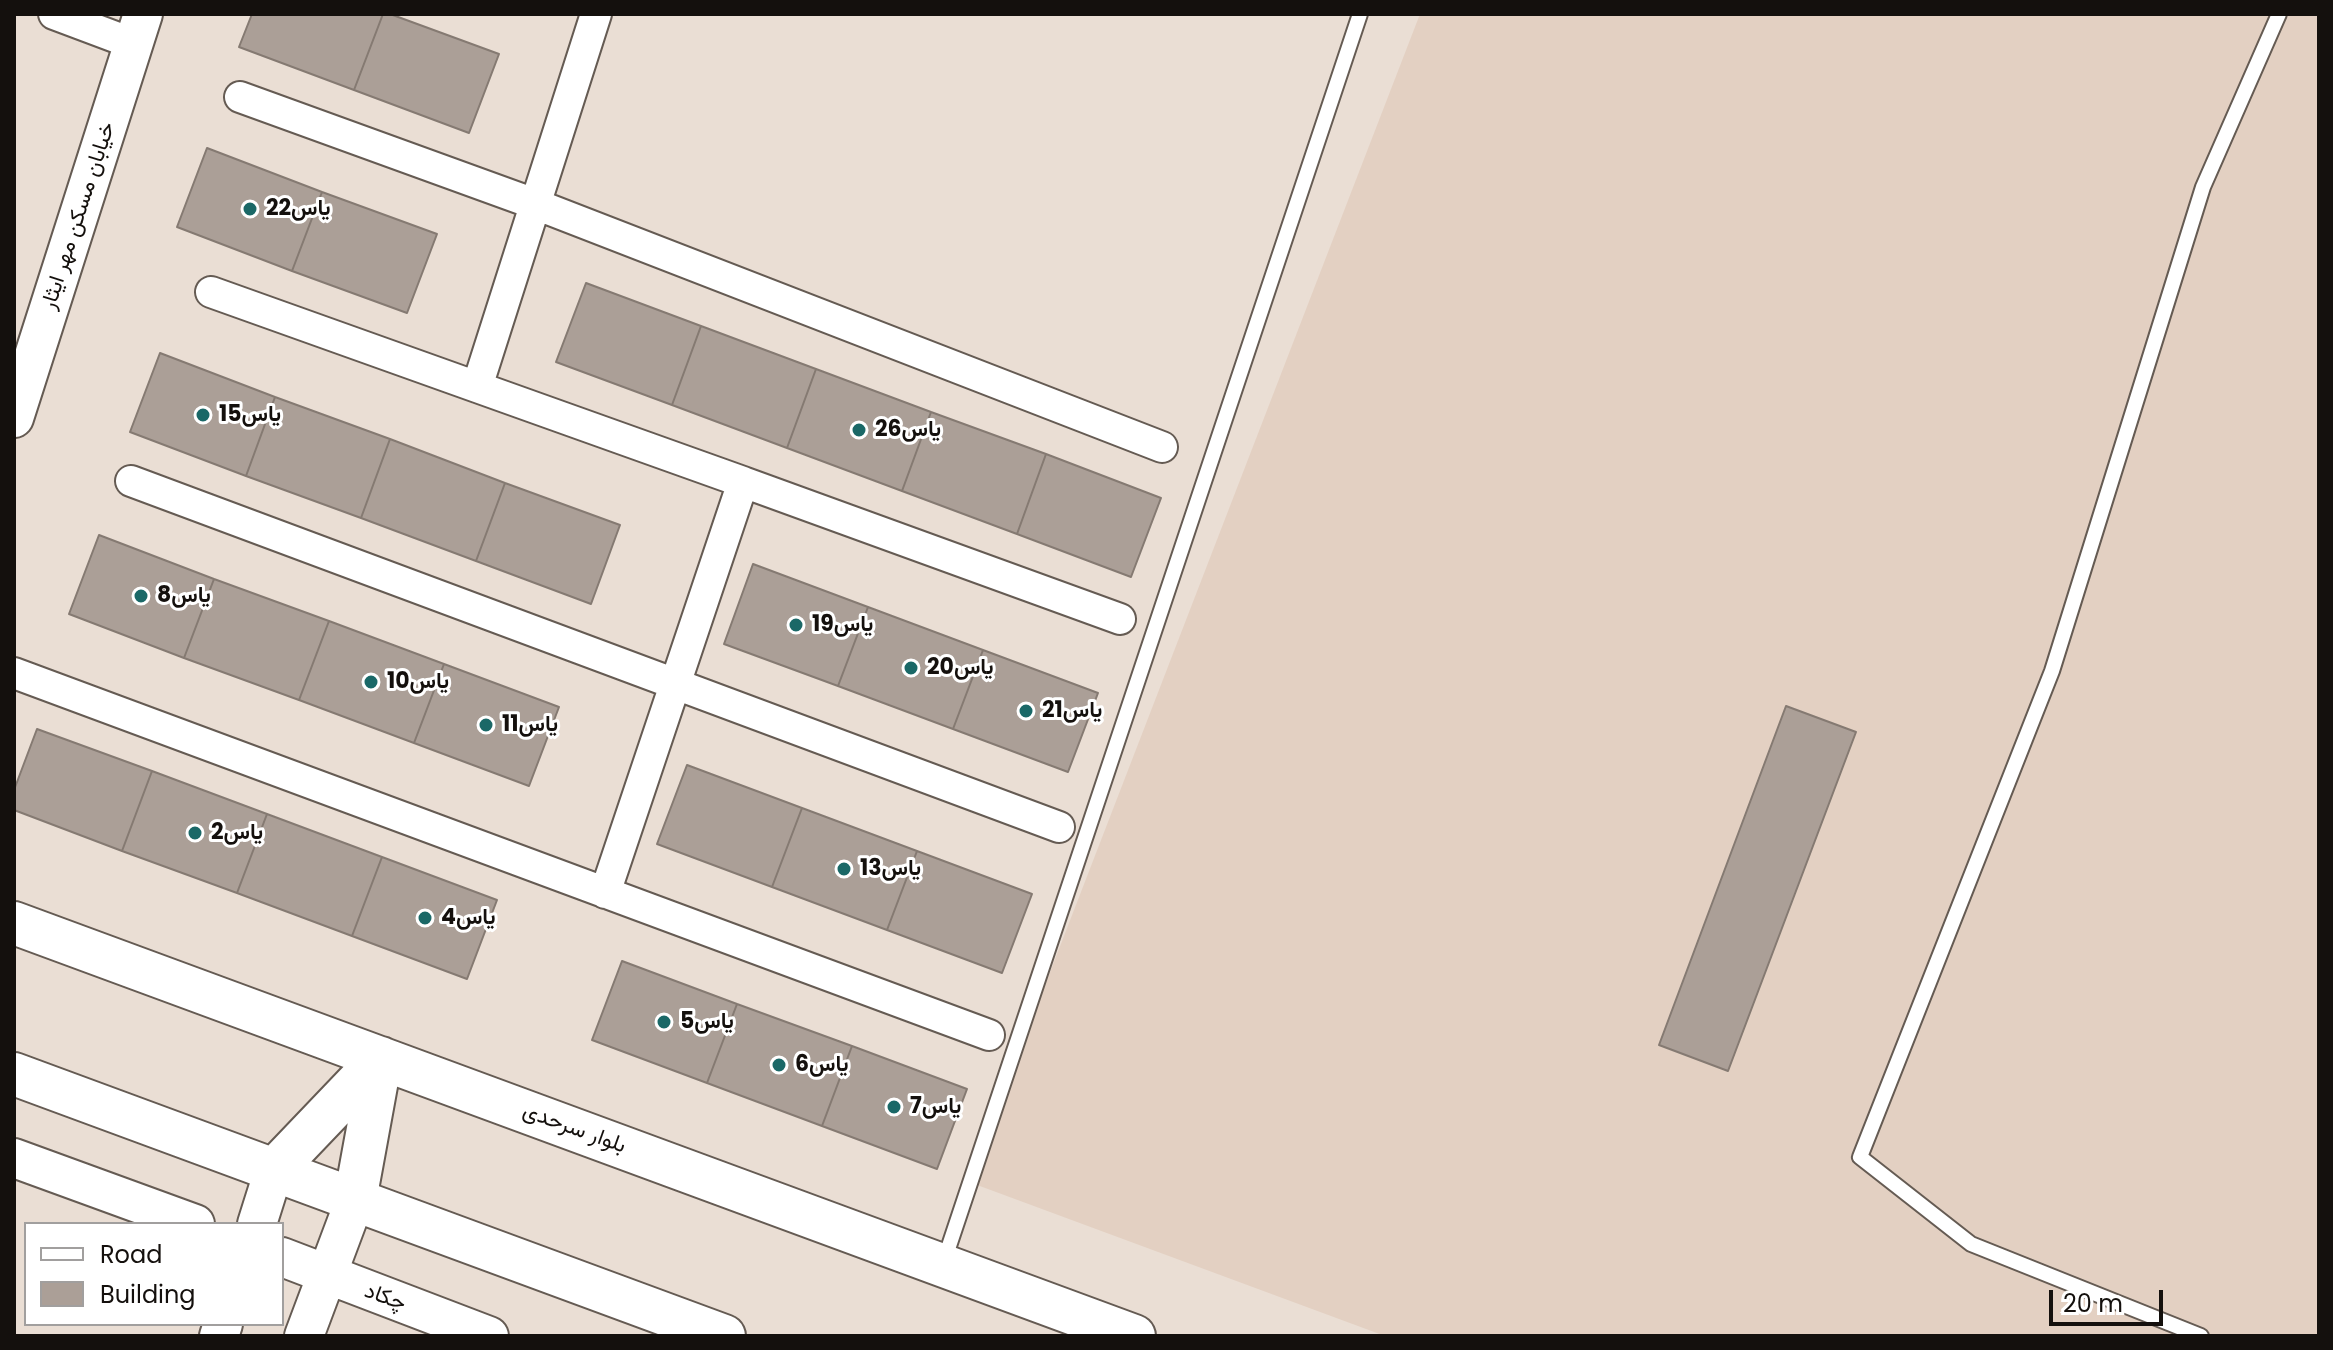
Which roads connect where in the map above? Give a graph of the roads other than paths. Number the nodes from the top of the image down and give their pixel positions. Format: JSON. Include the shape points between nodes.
{"nodes":[{"id":1,"x":54,"y":14,"type":"edge"},
{"id":2,"x":596,"y":14,"type":"edge"},
{"id":3,"x":1360,"y":14,"type":"edge"},
{"id":4,"x":2279,"y":14,"type":"edge"},
{"id":5,"x":139,"y":29,"type":"edge"},
{"id":6,"x":240,"y":97,"type":"dead end"},
{"id":7,"x":535,"y":204,"type":"junction"},
{"id":8,"x":211,"y":292,"type":"dead end"},
{"id":9,"x":24,"y":350,"type":"edge"},
{"id":10,"x":477,"y":387,"type":"junction"},
{"id":11,"x":14,"y":418,"type":"edge"},
{"id":12,"x":1162,"y":447,"type":"dead end"},
{"id":13,"x":131,"y":481,"type":"dead end"},
{"id":14,"x":743,"y":482,"type":"junction"},
{"id":15,"x":1120,"y":619,"type":"dead end"},
{"id":16,"x":14,"y":673,"type":"edge"},
{"id":17,"x":676,"y":682,"type":"junction"},
{"id":18,"x":1059,"y":827,"type":"dead end"},
{"id":19,"x":605,"y":893,"type":"junction"},
{"id":20,"x":14,"y":923,"type":"edge"},
{"id":21,"x":989,"y":1035,"type":"dead end"},
{"id":22,"x":381,"y":1058,"type":"junction"},
{"id":23,"x":14,"y":1074,"type":"edge"},
{"id":24,"x":14,"y":1158,"type":"edge"},
{"id":25,"x":274,"y":1170,"type":"junction"},
{"id":26,"x":355,"y":1200,"type":"junction"},
{"id":27,"x":190,"y":1222,"type":"edge"},
{"id":28,"x":258,"y":1222,"type":"edge"},
{"id":29,"x":284,"y":1258,"type":"edge"},
{"id":30,"x":943,"y":1265,"type":"junction"},
{"id":31,"x":327,"y":1276,"type":"junction"},
{"id":32,"x":304,"y":1336,"type":"edge"},
{"id":33,"x":489,"y":1336,"type":"edge"},
{"id":34,"x":724,"y":1336,"type":"edge"},
{"id":35,"x":1134,"y":1336,"type":"edge"},
{"id":36,"x":2201,"y":1336,"type":"edge"}],
"edges":[{"from":1,"to":5,"type":"street"},
{"from":2,"to":7,"type":"street"},
{"from":3,"to":30,"type":"lane"},
{"from":4,"to":36,"type":"lane","via":[[2203,187],[2052,671],[1860,1157],[1971,1244]]},
{"from":5,"to":9,"type":"street","name":"خیابان مسکن مهر ایثار"},
{"from":6,"to":7,"type":"street"},
{"from":7,"to":10,"type":"street"},
{"from":7,"to":12,"type":"street"},
{"from":8,"to":10,"type":"street"},
{"from":9,"to":11,"type":"street","name":"خیابان مسکن مهر ایثار"},
{"from":10,"to":14,"type":"street"},
{"from":13,"to":17,"type":"street"},
{"from":14,"to":15,"type":"street"},
{"from":14,"to":17,"type":"street"},
{"from":16,"to":19,"type":"street"},
{"from":17,"to":18,"type":"street"},
{"from":17,"to":19,"type":"street"},
{"from":19,"to":21,"type":"street"},
{"from":20,"to":22,"type":"main road","name":"بلوار سرحدی"},
{"from":22,"to":25,"type":"main road"},
{"from":22,"to":26,"type":"main road"},
{"from":22,"to":30,"type":"main road","name":"بلوار سرحدی"},
{"from":23,"to":25,"type":"main road"},
{"from":24,"to":27,"type":"street"},
{"from":25,"to":26,"type":"main road"},
{"from":25,"to":28,"type":"street"},
{"from":26,"to":31,"type":"street"},
{"from":26,"to":34,"type":"main road"},
{"from":29,"to":31,"type":"street","name":"چکاد"},
{"from":30,"to":35,"type":"main road","name":"بلوار سرحدی"},
{"from":31,"to":32,"type":"street"},
{"from":31,"to":33,"type":"street","name":"چکاد"}]}
